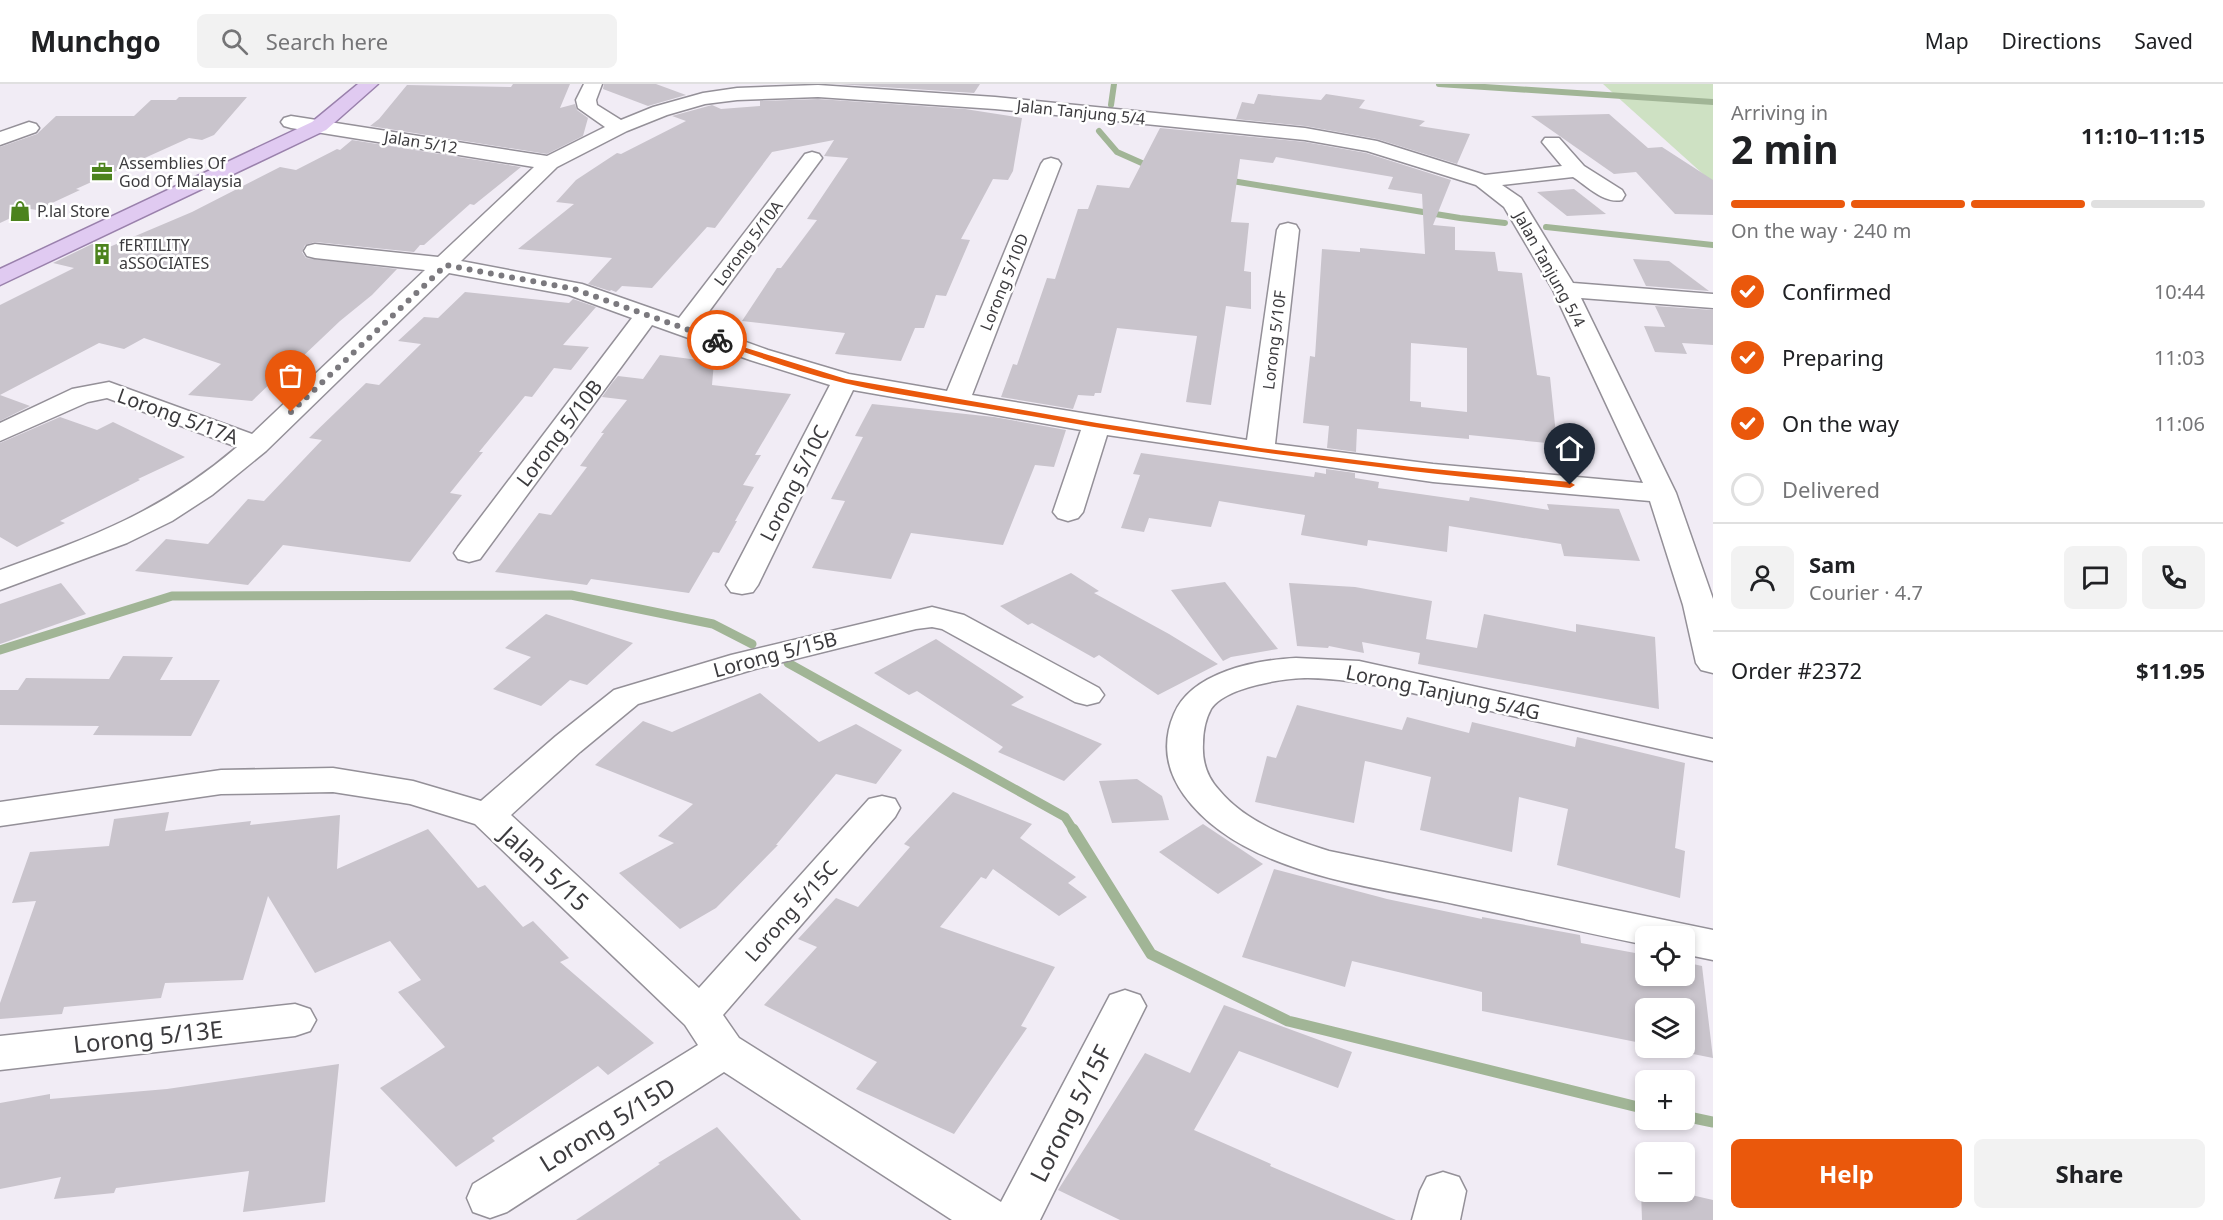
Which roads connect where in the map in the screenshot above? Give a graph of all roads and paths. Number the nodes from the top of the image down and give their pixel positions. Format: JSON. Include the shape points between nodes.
{"nodes":[{"id":1,"x":338,"y":84,"type":"edge"},
{"id":2,"x":369,"y":84,"type":"edge"},
{"id":3,"x":592,"y":84,"type":"edge"},
{"id":4,"x":775,"y":88,"type":"edge"},
{"id":5,"x":1000,"y":94,"type":"edge"},
{"id":6,"x":291,"y":122,"type":"junction"},
{"id":7,"x":319,"y":126,"type":"junction"},
{"id":8,"x":620,"y":127,"type":"junction"},
{"id":9,"x":29,"y":128,"type":"dead end"},
{"id":10,"x":0,"y":139,"type":"edge"},
{"id":11,"x":1552,"y":142,"type":"dead end"},
{"id":12,"x":812,"y":158,"type":"dead end"},
{"id":13,"x":550,"y":163,"type":"junction"},
{"id":14,"x":1051,"y":164,"type":"dead end"},
{"id":15,"x":1577,"y":170,"type":"junction"},
{"id":16,"x":1483,"y":181,"type":"junction"},
{"id":17,"x":1614,"y":195,"type":"dead end"},
{"id":18,"x":1288,"y":230,"type":"dead end"},
{"id":19,"x":315,"y":250,"type":"dead end"},
{"id":20,"x":0,"y":258,"type":"edge"},
{"id":21,"x":446,"y":265,"type":"junction"},
{"id":22,"x":0,"y":278,"type":"edge"},
{"id":23,"x":1566,"y":290,"type":"junction"},
{"id":24,"x":1713,"y":301,"type":"edge"},
{"id":25,"x":648,"y":314,"type":"junction"},
{"id":26,"x":684,"y":328,"type":"junction"},
{"id":27,"x":845,"y":381,"type":"junction"},
{"id":28,"x":957,"y":399,"type":"junction"},
{"id":29,"x":1097,"y":425,"type":"junction"},
{"id":30,"x":0,"y":433,"type":"edge"},
{"id":31,"x":256,"y":445,"type":"junction"},
{"id":32,"x":1260,"y":450,"type":"junction"},
{"id":33,"x":1662,"y":493,"type":"junction"},
{"id":34,"x":1068,"y":512,"type":"dead end"},
{"id":35,"x":469,"y":553,"type":"dead end"},
{"id":36,"x":0,"y":580,"type":"edge"},
{"id":37,"x":742,"y":585,"type":"dead end"},
{"id":38,"x":1713,"y":663,"type":"edge"},
{"id":39,"x":1087,"y":695,"type":"dead end"},
{"id":40,"x":1713,"y":750,"type":"edge"},
{"id":41,"x":882,"y":808,"type":"dead end"},
{"id":42,"x":0,"y":814,"type":"edge"},
{"id":43,"x":488,"y":815,"type":"junction"},
{"id":44,"x":1635,"y":928,"type":"edge"},
{"id":45,"x":1695,"y":941,"type":"edge"},
{"id":46,"x":1713,"y":945,"type":"edge"},
{"id":47,"x":1125,"y":1006,"type":"dead end"},
{"id":48,"x":700,"y":1014,"type":"junction"},
{"id":49,"x":295,"y":1020,"type":"dead end"},
{"id":50,"x":724,"y":1050,"type":"junction"},
{"id":51,"x":0,"y":1053,"type":"edge"},
{"id":52,"x":490,"y":1197,"type":"dead end"},
{"id":53,"x":991,"y":1220,"type":"edge"},
{"id":54,"x":1016,"y":1220,"type":"edge"}],
"edges":[{"from":1,"to":6,"type":"main road"},
{"from":2,"to":7,"type":"main road"},
{"from":3,"to":8,"type":"street","via":[[586,99],[588,108]]},
{"from":4,"to":5,"type":"street","name":"Jalan Tanjung 5/4"},
{"from":4,"to":8,"type":"street","name":"Jalan Tanjung 5/4","via":[[703,99]]},
{"from":5,"to":16,"type":"street","name":"Jalan Tanjung 5/4","via":[[1305,134],[1397,152]]},
{"from":6,"to":7,"type":"street","name":"Jalan 5/12"},
{"from":6,"to":20,"type":"main road"},
{"from":7,"to":13,"type":"street","name":"Jalan 5/12"},
{"from":7,"to":22,"type":"main road"},
{"from":8,"to":13,"type":"street","name":"Jalan Tanjung 5/4"},
{"from":9,"to":10,"type":"street"},
{"from":11,"to":15,"type":"street"},
{"from":12,"to":26,"type":"street","name":"Lorong 5/10A"},
{"from":13,"to":21,"type":"street","name":"Jalan Tanjung 5/4"},
{"from":14,"to":28,"type":"street","name":"Lorong 5/10D"},
{"from":15,"to":16,"type":"street"},
{"from":15,"to":17,"type":"street"},
{"from":16,"to":23,"type":"street","name":"Jalan Tanjung 5/4","via":[[1514,203]]},
{"from":18,"to":32,"type":"street","name":"Lorong 5/10F"},
{"from":19,"to":21,"type":"street"},
{"from":21,"to":25,"type":"street","via":[[574,289]]},
{"from":21,"to":31,"type":"street","name":"Jalan Tanjung 5/4"},
{"from":23,"to":24,"type":"street"},
{"from":23,"to":33,"type":"street","name":"Jalan Tanjung 5/4"},
{"from":25,"to":26,"type":"street"},
{"from":25,"to":35,"type":"street","name":"Lorong 5/10B"},
{"from":26,"to":27,"type":"street"},
{"from":27,"to":28,"type":"street"},
{"from":27,"to":37,"type":"street","name":"Lorong 5/10C"},
{"from":28,"to":29,"type":"street"},
{"from":29,"to":32,"type":"street"},
{"from":29,"to":34,"type":"street"},
{"from":30,"to":31,"type":"street","name":"Lorong 5/17A","via":[[81,395],[110,390]]},
{"from":31,"to":36,"type":"street","name":"Jalan Tanjung 5/4","via":[[173,508],[83,550]]},
{"from":32,"to":33,"type":"street","via":[[1433,473]]},
{"from":33,"to":38,"type":"street","name":"Jalan Tanjung 5/4","via":[[1699,605]]},
{"from":39,"to":43,"type":"street","name":"Lorong 5/15B","via":[[953,622],[932,617],[916,619],[743,662],[626,697]]},
{"from":40,"to":44,"type":"street","name":"Lorong Tanjung 5/4G","via":[[1359,671],[1309,668],[1261,672],[1227,684],[1199,700],[1190,718],[1184,758],[1190,780],[1235,825],[1288,852]]},
{"from":41,"to":48,"type":"street","name":"Lorong 5/15C"},
{"from":42,"to":43,"type":"street","name":"Jalan 5/15","via":[[221,782],[333,780],[413,793]]},
{"from":43,"to":48,"type":"street","name":"Jalan 5/15"},
{"from":45,"to":46,"type":"street"},
{"from":47,"to":54,"type":"street","name":"Lorong 5/15F"},
{"from":48,"to":50,"type":"street","name":"Jalan 5/15"},
{"from":49,"to":51,"type":"street","name":"Lorong 5/13E"},
{"from":50,"to":52,"type":"street","name":"Lorong 5/15D"},
{"from":50,"to":53,"type":"street","name":"Jalan 5/15"}]}
